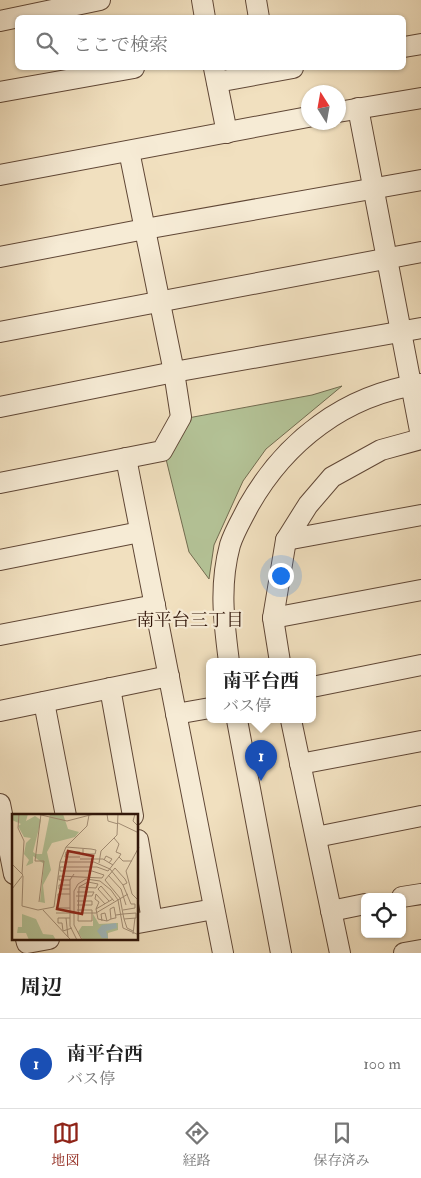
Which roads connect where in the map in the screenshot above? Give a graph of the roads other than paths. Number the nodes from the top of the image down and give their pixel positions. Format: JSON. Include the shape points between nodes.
{"nodes":[{"id":1,"x":100,"y":0,"type":"edge"},
{"id":2,"x":202,"y":0,"type":"edge"},
{"id":3,"x":256,"y":0,"type":"edge"},
{"id":4,"x":25,"y":15,"type":"edge"},
{"id":5,"x":204,"y":15,"type":"edge"},
{"id":6,"x":258,"y":15,"type":"edge"},
{"id":7,"x":15,"y":17,"type":"edge"},
{"id":8,"x":0,"y":20,"type":"edge"},
{"id":9,"x":421,"y":44,"type":"edge"},
{"id":10,"x":406,"y":47,"type":"edge"},
{"id":11,"x":123,"y":70,"type":"edge"},
{"id":12,"x":269,"y":70,"type":"edge"},
{"id":13,"x":216,"y":75,"type":"edge"},
{"id":14,"x":0,"y":92,"type":"edge"},
{"id":15,"x":421,"y":98,"type":"edge"},
{"id":16,"x":348,"y":110,"type":"edge"},
{"id":17,"x":301,"y":119,"type":"edge"},
{"id":18,"x":227,"y":133,"type":"junction"},
{"id":19,"x":130,"y":151,"type":"junction"},
{"id":20,"x":0,"y":175,"type":"edge"},
{"id":21,"x":421,"y":180,"type":"edge"},
{"id":22,"x":373,"y":188,"type":"junction"},
{"id":23,"x":145,"y":229,"type":"junction"},
{"id":24,"x":421,"y":252,"type":"edge"},
{"id":25,"x":0,"y":257,"type":"edge"},
{"id":26,"x":387,"y":258,"type":"junction"},
{"id":27,"x":160,"y":301,"type":"junction"},
{"id":28,"x":411,"y":330,"type":"edge"},
{"id":29,"x":0,"y":332,"type":"edge"},
{"id":30,"x":174,"y":372,"type":"junction"},
{"id":31,"x":417,"y":384,"type":"edge"},
{"id":32,"x":0,"y":407,"type":"edge"},
{"id":33,"x":421,"y":438,"type":"edge"},
{"id":34,"x":126,"y":458,"type":"junction"},
{"id":35,"x":0,"y":483,"type":"edge"},
{"id":36,"x":421,"y":515,"type":"edge"},
{"id":37,"x":140,"y":532,"type":"junction"},
{"id":38,"x":286,"y":540,"type":"junction"},
{"id":39,"x":0,"y":560,"type":"edge"},
{"id":40,"x":421,"y":590,"type":"edge"},
{"id":41,"x":155,"y":605,"type":"junction"},
{"id":42,"x":273,"y":618,"type":"junction"},
{"id":43,"x":0,"y":635,"type":"edge"},
{"id":44,"x":228,"y":658,"type":"edge"},
{"id":45,"x":279,"y":658,"type":"edge"},
{"id":46,"x":421,"y":665,"type":"edge"},
{"id":47,"x":169,"y":676,"type":"junction"},
{"id":48,"x":316,"y":686,"type":"edge"},
{"id":49,"x":110,"y":688,"type":"junction"},
{"id":50,"x":44,"y":702,"type":"junction"},
{"id":51,"x":206,"y":709,"type":"edge"},
{"id":52,"x":0,"y":711,"type":"edge"},
{"id":53,"x":176,"y":714,"type":"junction"},
{"id":54,"x":238,"y":723,"type":"edge"},
{"id":55,"x":292,"y":723,"type":"edge"},
{"id":56,"x":421,"y":741,"type":"edge"},
{"id":57,"x":300,"y":764,"type":"junction"},
{"id":58,"x":0,"y":804,"type":"edge"},
{"id":59,"x":66,"y":814,"type":"edge"},
{"id":60,"x":133,"y":814,"type":"edge"},
{"id":61,"x":421,"y":816,"type":"edge"},
{"id":62,"x":316,"y":837,"type":"junction"},
{"id":63,"x":139,"y":852,"type":"edge"},
{"id":64,"x":12,"y":864,"type":"edge"},
{"id":65,"x":421,"y":894,"type":"edge"},
{"id":66,"x":406,"y":896,"type":"edge"},
{"id":67,"x":361,"y":905,"type":"edge"},
{"id":68,"x":214,"y":908,"type":"junction"},
{"id":69,"x":331,"y":911,"type":"junction"},
{"id":70,"x":145,"y":922,"type":"edge"},
{"id":71,"x":26,"y":940,"type":"edge"},
{"id":72,"x":44,"y":940,"type":"edge"},
{"id":73,"x":421,"y":950,"type":"edge"},
{"id":74,"x":223,"y":953,"type":"edge"},
{"id":75,"x":281,"y":953,"type":"edge"},
{"id":76,"x":340,"y":953,"type":"edge"},
{"id":77,"x":404,"y":953,"type":"edge"}],
"edges":[{"from":1,"to":4,"type":"street"},
{"from":2,"to":5,"type":"street"},
{"from":3,"to":6,"type":"street"},
{"from":7,"to":8,"type":"street"},
{"from":9,"to":10,"type":"street"},
{"from":11,"to":14,"type":"street"},
{"from":12,"to":13,"type":"street"},
{"from":13,"to":18,"type":"street"},
{"from":15,"to":16,"type":"street"},
{"from":16,"to":22,"type":"street"},
{"from":17,"to":18,"type":"street"},
{"from":18,"to":19,"type":"street"},
{"from":19,"to":20,"type":"street"},
{"from":19,"to":23,"type":"street"},
{"from":21,"to":22,"type":"street"},
{"from":22,"to":23,"type":"street"},
{"from":22,"to":26,"type":"street"},
{"from":23,"to":25,"type":"street"},
{"from":23,"to":27,"type":"street"},
{"from":24,"to":26,"type":"street"},
{"from":26,"to":27,"type":"street"},
{"from":26,"to":28,"type":"street"},
{"from":27,"to":29,"type":"street"},
{"from":27,"to":30,"type":"street"},
{"from":28,"to":30,"type":"street"},
{"from":28,"to":31,"type":"street"},
{"from":30,"to":32,"type":"street"},
{"from":30,"to":34,"type":"street","via":[[181,417],[167,443],[162,451]]},
{"from":31,"to":33,"type":"street"},
{"from":31,"to":44,"type":"street","via":[[359,402],[329,418],[276,464],[258,489],[230,544],[222,598]]},
{"from":33,"to":38,"type":"street","via":[[381,450],[332,477],[308,505]]},
{"from":34,"to":35,"type":"street"},
{"from":34,"to":37,"type":"street"},
{"from":36,"to":38,"type":"street"},
{"from":37,"to":39,"type":"street"},
{"from":37,"to":41,"type":"street"},
{"from":38,"to":42,"type":"street"},
{"from":40,"to":42,"type":"street"},
{"from":41,"to":43,"type":"street"},
{"from":41,"to":47,"type":"street"},
{"from":42,"to":45,"type":"street"},
{"from":46,"to":48,"type":"street"},
{"from":47,"to":49,"type":"street"},
{"from":47,"to":53,"type":"street"},
{"from":49,"to":50,"type":"street"},
{"from":49,"to":60,"type":"street"},
{"from":50,"to":52,"type":"street"},
{"from":50,"to":59,"type":"street"},
{"from":51,"to":53,"type":"street"},
{"from":53,"to":68,"type":"street"},
{"from":54,"to":75,"type":"street"},
{"from":55,"to":57,"type":"street"},
{"from":56,"to":57,"type":"street"},
{"from":57,"to":62,"type":"street"},
{"from":58,"to":64,"type":"street"},
{"from":61,"to":62,"type":"street"},
{"from":62,"to":69,"type":"street"},
{"from":63,"to":70,"type":"street"},
{"from":65,"to":66,"type":"street"},
{"from":67,"to":69,"type":"street"},
{"from":68,"to":70,"type":"street"},
{"from":68,"to":74,"type":"street"},
{"from":69,"to":76,"type":"street"},
{"from":71,"to":72,"type":"street","via":[[27,943]]},
{"from":73,"to":77,"type":"street"}]}
